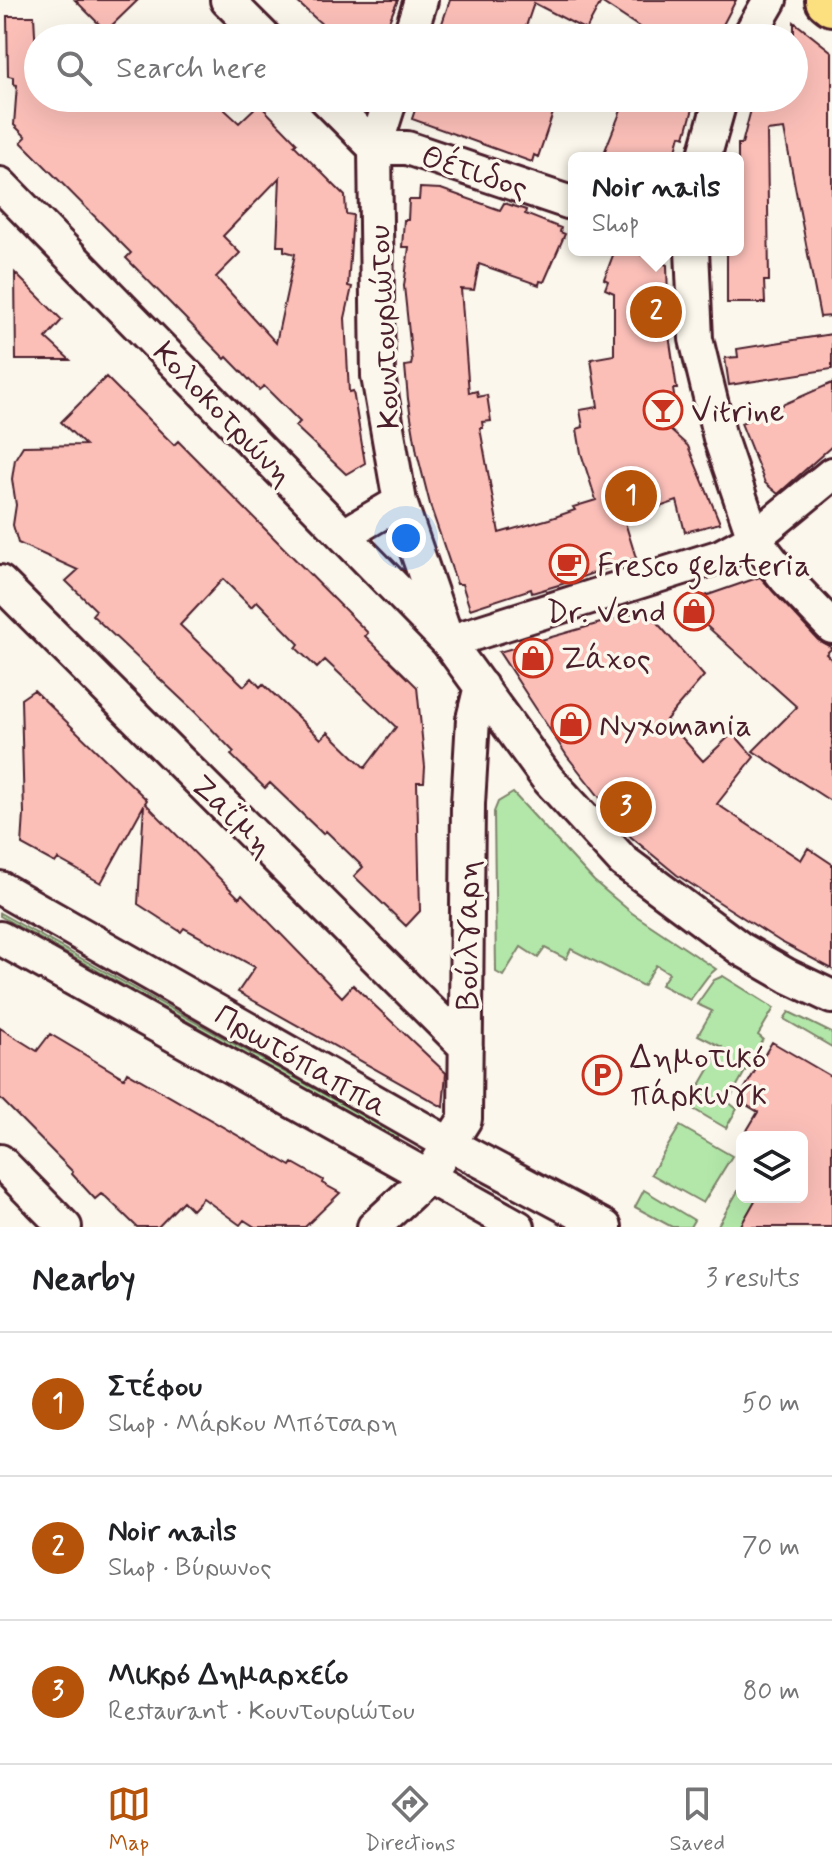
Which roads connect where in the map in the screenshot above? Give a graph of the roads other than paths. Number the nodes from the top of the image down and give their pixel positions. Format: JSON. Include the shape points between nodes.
{"nodes":[{"id":1,"x":227,"y":0,"type":"edge"},
{"id":2,"x":421,"y":0,"type":"edge"},
{"id":3,"x":770,"y":0,"type":"edge"},
{"id":4,"x":827,"y":0,"type":"edge"},
{"id":5,"x":832,"y":4,"type":"edge"},
{"id":6,"x":251,"y":24,"type":"edge"},
{"id":7,"x":413,"y":24,"type":"edge"},
{"id":8,"x":756,"y":24,"type":"edge"},
{"id":9,"x":339,"y":112,"type":"edge"},
{"id":10,"x":387,"y":112,"type":"edge"},
{"id":11,"x":717,"y":112,"type":"edge"},
{"id":12,"x":375,"y":148,"type":"junction"},
{"id":13,"x":706,"y":152,"type":"edge"},
{"id":14,"x":0,"y":184,"type":"edge"},
{"id":15,"x":568,"y":202,"type":"edge"},
{"id":16,"x":692,"y":256,"type":"edge"},
{"id":17,"x":832,"y":474,"type":"edge"},
{"id":18,"x":400,"y":502,"type":"junction"},
{"id":19,"x":344,"y":535,"type":"junction"},
{"id":20,"x":754,"y":538,"type":"junction"},
{"id":21,"x":0,"y":582,"type":"edge"},
{"id":22,"x":832,"y":627,"type":"edge"},
{"id":23,"x":448,"y":642,"type":"junction"},
{"id":24,"x":481,"y":686,"type":"junction"},
{"id":25,"x":0,"y":888,"type":"edge"},
{"id":26,"x":0,"y":938,"type":"edge"},
{"id":27,"x":832,"y":997,"type":"edge"},
{"id":28,"x":466,"y":1047,"type":"junction"},
{"id":29,"x":451,"y":1145,"type":"junction"},
{"id":30,"x":0,"y":1161,"type":"edge"},
{"id":31,"x":429,"y":1176,"type":"junction"},
{"id":32,"x":65,"y":1227,"type":"edge"},
{"id":33,"x":374,"y":1227,"type":"edge"},
{"id":34,"x":518,"y":1227,"type":"edge"},
{"id":35,"x":605,"y":1227,"type":"edge"}],
"edges":[{"from":1,"to":6,"type":"street"},
{"from":2,"to":7,"type":"street"},
{"from":3,"to":8,"type":"street"},
{"from":4,"to":5,"type":"main road"},
{"from":9,"to":12,"type":"street"},
{"from":10,"to":12,"type":"street","name":"Κουντουριώτου"},
{"from":11,"to":13,"type":"street"},
{"from":12,"to":15,"type":"street","name":"Θέτιδος","via":[[407,148]]},
{"from":12,"to":18,"type":"street","name":"Κουντουριώτου","via":[[378,376]]},
{"from":14,"to":19,"type":"street","name":"Κολοκοτρώνη"},
{"from":16,"to":20,"type":"street","via":[[696,339],[720,438]]},
{"from":17,"to":20,"type":"street"},
{"from":18,"to":19,"type":"street"},
{"from":18,"to":23,"type":"street","name":"Κουντουριώτου"},
{"from":19,"to":23,"type":"street","name":"Κολοκοτρώνη"},
{"from":20,"to":22,"type":"street"},
{"from":20,"to":23,"type":"street","via":[[721,556]]},
{"from":21,"to":28,"type":"street","name":"Ζαΐμη"},
{"from":23,"to":24,"type":"street","name":"Κουντουριώτου"},
{"from":24,"to":27,"type":"street","name":"Κουντουριώτου","via":[[547,778],[623,861],[741,949]]},
{"from":24,"to":28,"type":"street","name":"Βούλγαρη","via":[[473,719],[468,804]]},
{"from":25,"to":29,"type":"street","name":"Πρωτόπαππα"},
{"from":26,"to":31,"type":"street","name":"Πρωτόπαππα"},
{"from":28,"to":29,"type":"street","name":"Βούλγαρη","via":[[465,1119]]},
{"from":29,"to":31,"type":"street","name":"Βούλγαρη"},
{"from":29,"to":35,"type":"street","name":"Πρωτόπαππα"},
{"from":30,"to":32,"type":"street"},
{"from":31,"to":33,"type":"street","name":"Βούλγαρη"},
{"from":31,"to":34,"type":"street","name":"Πρωτόπαππα"}]}
